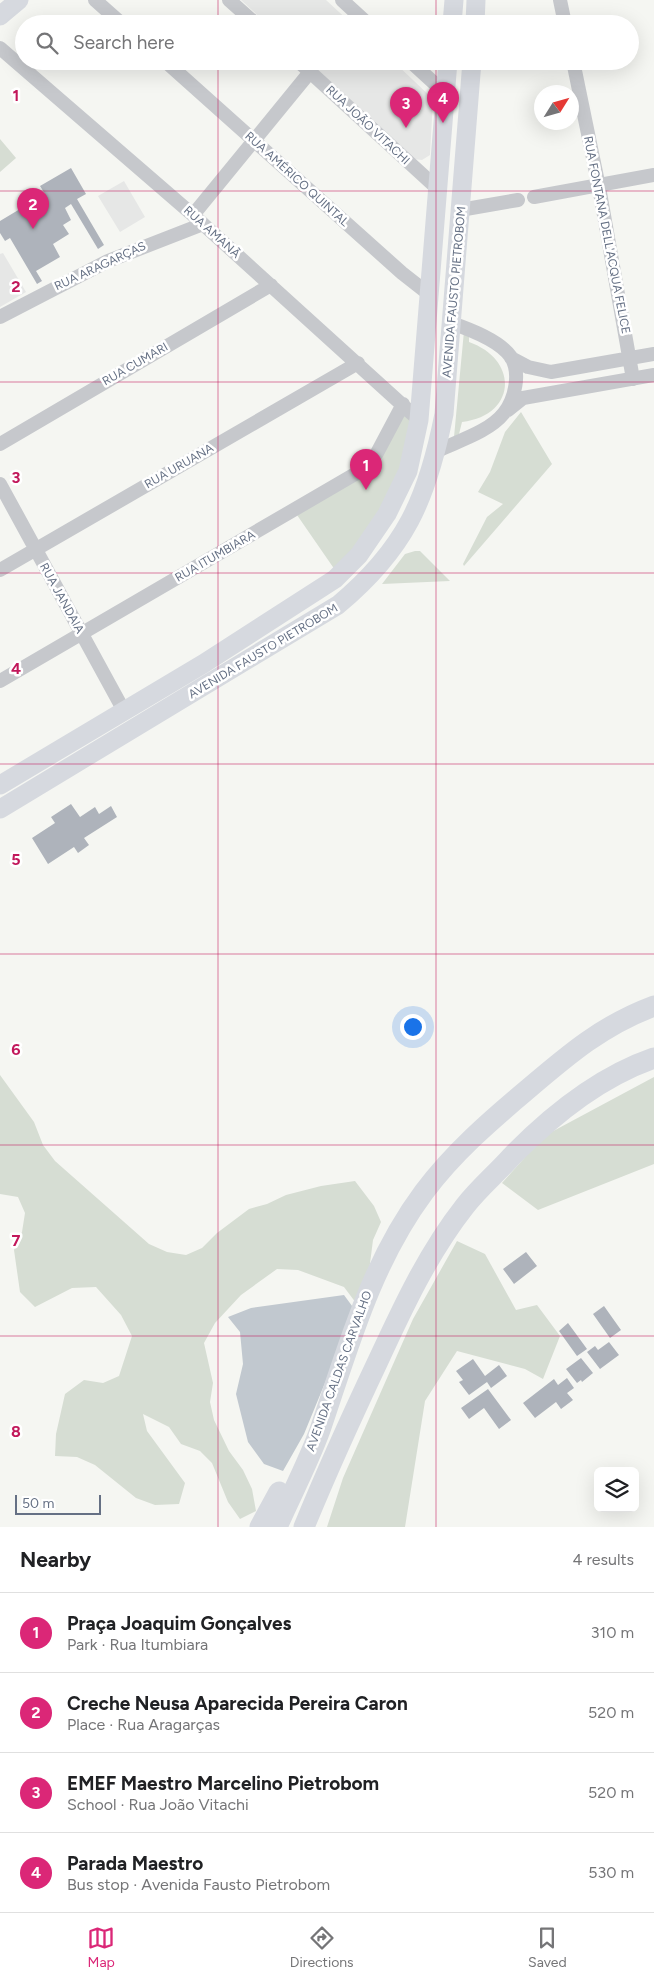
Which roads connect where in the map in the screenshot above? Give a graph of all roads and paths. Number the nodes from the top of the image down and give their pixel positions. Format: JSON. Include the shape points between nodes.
{"nodes":[{"id":1,"x":19,"y":0,"type":"edge"},
{"id":2,"x":95,"y":0,"type":"edge"},
{"id":3,"x":229,"y":0,"type":"edge"},
{"id":4,"x":342,"y":0,"type":"edge"},
{"id":5,"x":454,"y":0,"type":"edge"},
{"id":6,"x":476,"y":0,"type":"edge"},
{"id":7,"x":560,"y":0,"type":"edge"},
{"id":8,"x":112,"y":15,"type":"edge"},
{"id":9,"x":246,"y":15,"type":"edge"},
{"id":10,"x":358,"y":15,"type":"edge"},
{"id":11,"x":453,"y":15,"type":"edge"},
{"id":12,"x":475,"y":15,"type":"edge"},
{"id":13,"x":563,"y":15,"type":"edge"},
{"id":14,"x":0,"y":16,"type":"edge"},
{"id":15,"x":0,"y":48,"type":"edge"},
{"id":16,"x":15,"y":61,"type":"edge"},
{"id":17,"x":25,"y":70,"type":"edge"},
{"id":18,"x":175,"y":70,"type":"edge"},
{"id":19,"x":420,"y":70,"type":"edge"},
{"id":20,"x":447,"y":70,"type":"edge"},
{"id":21,"x":471,"y":70,"type":"edge"},
{"id":22,"x":575,"y":70,"type":"edge"},
{"id":23,"x":310,"y":72,"type":"joint"},
{"id":24,"x":445,"y":93,"type":"junction"},
{"id":25,"x":255,"y":140,"type":"junction"},
{"id":26,"x":654,"y":175,"type":"edge"},
{"id":27,"x":599,"y":187,"type":"junction"},
{"id":28,"x":438,"y":190,"type":"junction"},
{"id":29,"x":534,"y":197,"type":"dead end"},
{"id":30,"x":518,"y":200,"type":"dead end"},
{"id":31,"x":460,"y":210,"type":"junction"},
{"id":32,"x":198,"y":220,"type":"junction"},
{"id":33,"x":271,"y":285,"type":"junction"},
{"id":34,"x":430,"y":295,"type":"junction"},
{"id":35,"x":0,"y":317,"type":"edge"},
{"id":36,"x":451,"y":323,"type":"junction"},
{"id":37,"x":654,"y":354,"type":"edge"},
{"id":38,"x":511,"y":358,"type":"junction"},
{"id":39,"x":630,"y":359,"type":"junction"},
{"id":40,"x":358,"y":363,"type":"junction"},
{"id":41,"x":654,"y":375,"type":"edge"},
{"id":42,"x":633,"y":379,"type":"junction"},
{"id":43,"x":403,"y":404,"type":"junction"},
{"id":44,"x":504,"y":413,"type":"junction"},
{"id":45,"x":419,"y":420,"type":"junction"},
{"id":46,"x":0,"y":444,"type":"edge"},
{"id":47,"x":437,"y":451,"type":"junction"},
{"id":48,"x":0,"y":484,"type":"edge"},
{"id":49,"x":36,"y":550,"type":"junction"},
{"id":50,"x":0,"y":570,"type":"edge"},
{"id":51,"x":82,"y":633,"type":"junction"},
{"id":52,"x":0,"y":682,"type":"edge"},
{"id":53,"x":124,"y":711,"type":"junction"},
{"id":54,"x":0,"y":785,"type":"edge"},
{"id":55,"x":0,"y":809,"type":"edge"},
{"id":56,"x":654,"y":1006,"type":"edge"},
{"id":57,"x":654,"y":1058,"type":"edge"},
{"id":58,"x":301,"y":1472,"type":"junction"},
{"id":59,"x":322,"y":1480,"type":"junction"},
{"id":60,"x":260,"y":1527,"type":"edge"},
{"id":61,"x":277,"y":1527,"type":"edge"},
{"id":62,"x":304,"y":1527,"type":"edge"},
{"id":63,"x":319,"y":1527,"type":"edge"}],
"edges":[{"from":1,"to":14,"type":"main road"},
{"from":2,"to":8,"type":"street"},
{"from":3,"to":9,"type":"street"},
{"from":4,"to":10,"type":"street"},
{"from":5,"to":11,"type":"main road"},
{"from":6,"to":12,"type":"main road"},
{"from":7,"to":13,"type":"street"},
{"from":15,"to":16,"type":"street","name":"RUA AMANÃ"},
{"from":17,"to":32,"type":"street","name":"RUA AMANÃ"},
{"from":18,"to":25,"type":"street","name":"RUA AMÉRICO QUINTAL"},
{"from":19,"to":24,"type":"street"},
{"from":20,"to":24,"type":"main road","name":"AVENIDA FAUSTO PIETROBOM"},
{"from":21,"to":31,"type":"main road","name":"AVENIDA FAUSTO PIETROBOM"},
{"from":22,"to":27,"type":"street","name":"RUA FONTANA DELL'ACQUA FELICE"},
{"from":23,"to":25,"type":"street"},
{"from":23,"to":28,"type":"street","name":"RUA JOÃO VITACHI"},
{"from":24,"to":28,"type":"main road","name":"AVENIDA FAUSTO PIETROBOM"},
{"from":25,"to":32,"type":"street"},
{"from":25,"to":34,"type":"street","name":"RUA AMÉRICO QUINTAL"},
{"from":26,"to":27,"type":"street"},
{"from":27,"to":29,"type":"street"},
{"from":27,"to":39,"type":"street","name":"RUA FONTANA DELL'ACQUA FELICE"},
{"from":28,"to":34,"type":"main road","name":"AVENIDA FAUSTO PIETROBOM"},
{"from":30,"to":31,"type":"street"},
{"from":31,"to":36,"type":"main road","name":"AVENIDA FAUSTO PIETROBOM"},
{"from":32,"to":33,"type":"street","name":"RUA AMANÃ"},
{"from":32,"to":35,"type":"street","name":"RUA ARAGARÇAS","via":[[38,295]]},
{"from":33,"to":40,"type":"street","name":"RUA AMANÃ"},
{"from":33,"to":46,"type":"street","name":"RUA CUMARI"},
{"from":34,"to":45,"type":"main road","name":"AVENIDA FAUSTO PIETROBOM"},
{"from":36,"to":38,"type":"street","via":[[493,342]]},
{"from":36,"to":47,"type":"main road","name":"AVENIDA FAUSTO PIETROBOM","via":[[444,414]]},
{"from":37,"to":39,"type":"street"},
{"from":38,"to":39,"type":"street","via":[[528,367],[551,372]]},
{"from":38,"to":44,"type":"street","via":[[516,384]]},
{"from":39,"to":42,"type":"street","name":"RUA FONTANA DELL'ACQUA FELICE"},
{"from":40,"to":43,"type":"street","name":"RUA AMANÃ"},
{"from":40,"to":49,"type":"street","name":"RUA URUANA"},
{"from":41,"to":42,"type":"street"},
{"from":42,"to":44,"type":"street","via":[[523,398]]},
{"from":43,"to":45,"type":"street","name":"RUA AMANÃ"},
{"from":43,"to":51,"type":"street","name":"RUA ITUMBIARA","via":[[377,453],[362,470]]},
{"from":44,"to":47,"type":"street","via":[[489,425]]},
{"from":45,"to":53,"type":"main road","name":"AVENIDA FAUSTO PIETROBOM","via":[[408,471],[387,514],[359,555],[335,579],[204,664]]},
{"from":47,"to":55,"type":"main road","name":"AVENIDA FAUSTO PIETROBOM","via":[[404,534],[382,565],[338,606]]},
{"from":48,"to":49,"type":"street","name":"RUA JANDAIA"},
{"from":49,"to":50,"type":"street","name":"RUA URUANA"},
{"from":49,"to":51,"type":"street","name":"RUA JANDAIA"},
{"from":51,"to":52,"type":"street","name":"RUA ITUMBIARA"},
{"from":51,"to":53,"type":"street","name":"RUA JANDAIA"},
{"from":53,"to":54,"type":"main road","name":"AVENIDA FAUSTO PIETROBOM"},
{"from":56,"to":58,"type":"main road","name":"AVENIDA CALDAS CARVALHO","via":[[591,1037],[568,1055],[449,1161],[423,1193],[386,1254],[361,1306],[319,1433]]},
{"from":57,"to":59,"type":"main road","name":"AVENIDA CALDAS CARVALHO","via":[[633,1065],[582,1095],[538,1129],[465,1205],[420,1274]]},
{"from":58,"to":60,"type":"main road","via":[[280,1490]]},
{"from":58,"to":61,"type":"main road","name":"AVENIDA CALDAS CARVALHO"},
{"from":59,"to":62,"type":"main road","name":"AVENIDA CALDAS CARVALHO"},
{"from":59,"to":63,"type":"main road"}]}
